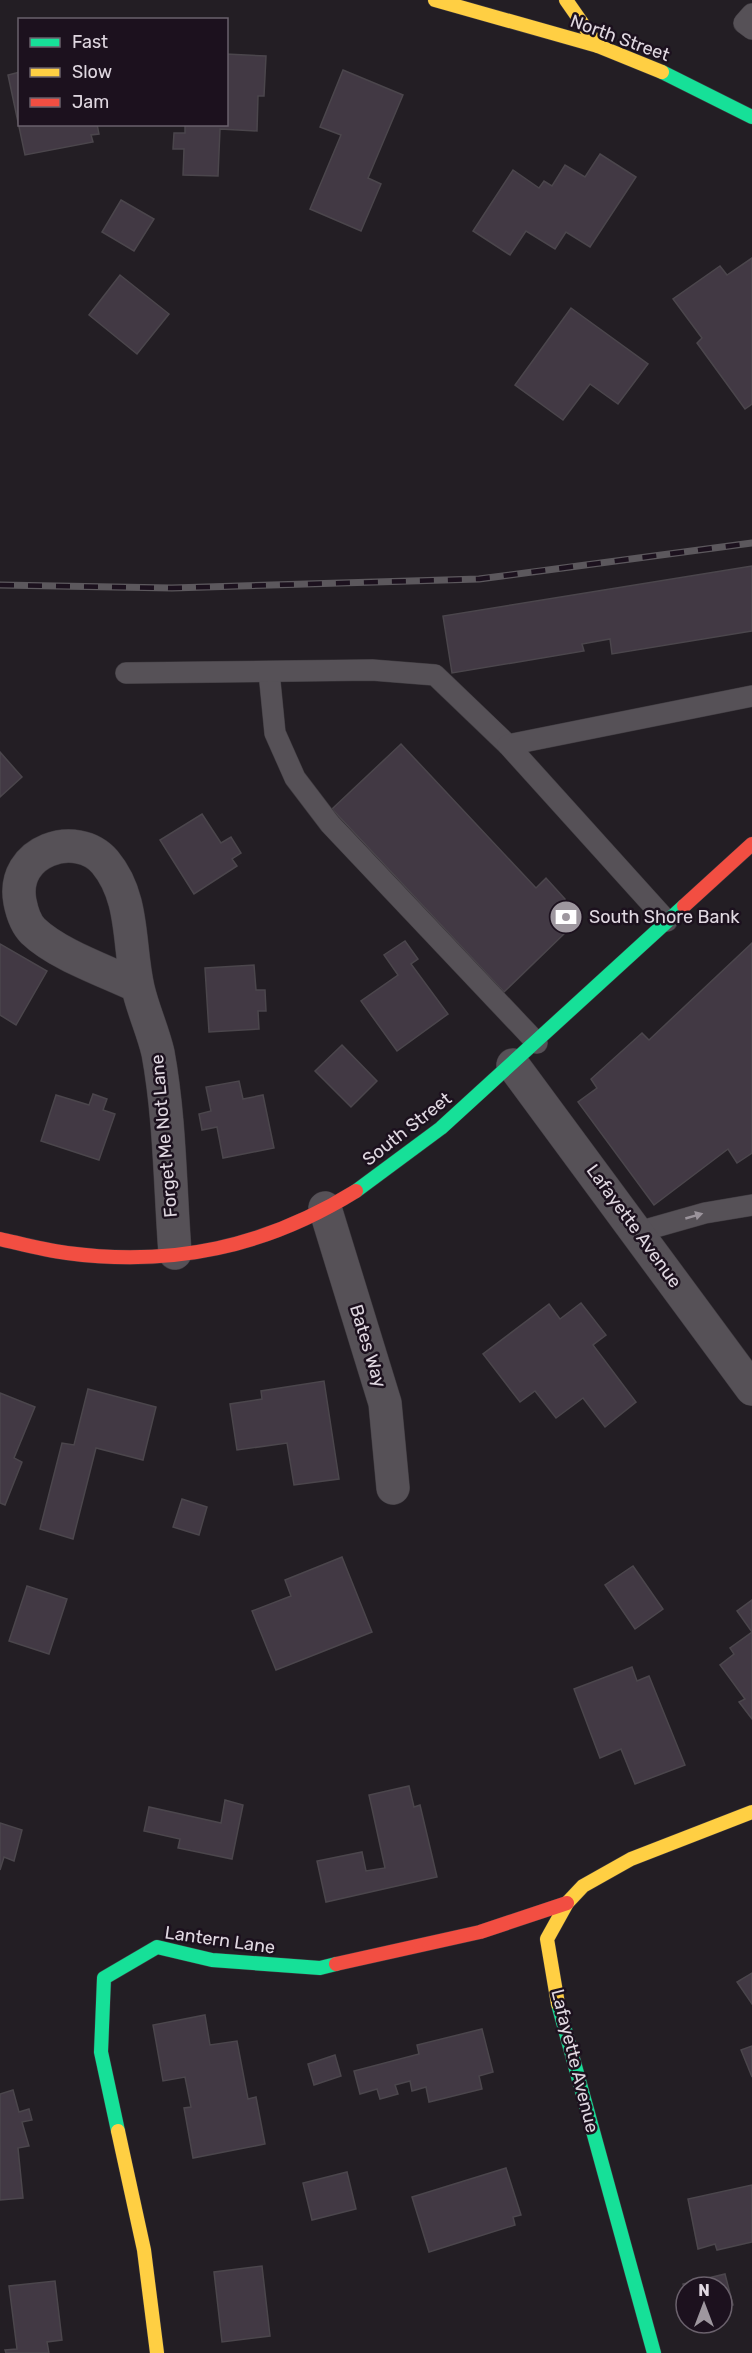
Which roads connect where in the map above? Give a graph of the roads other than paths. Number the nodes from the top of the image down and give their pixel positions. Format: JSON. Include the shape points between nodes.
{"nodes":[{"id":1,"x":435,"y":0,"type":"edge"},
{"id":2,"x":566,"y":0,"type":"edge"},
{"id":3,"x":752,"y":14,"type":"edge"},
{"id":4,"x":752,"y":29,"type":"edge"},
{"id":5,"x":598,"y":46,"type":"junction"},
{"id":6,"x":752,"y":117,"type":"edge"},
{"id":7,"x":269,"y":672,"type":"junction"},
{"id":8,"x":126,"y":673,"type":"dead end"},
{"id":9,"x":752,"y":696,"type":"edge"},
{"id":10,"x":508,"y":745,"type":"junction"},
{"id":11,"x":752,"y":844,"type":"edge"},
{"id":12,"x":667,"y":921,"type":"junction"},
{"id":13,"x":137,"y":986,"type":"dead end"},
{"id":14,"x":537,"y":1043,"type":"junction"},
{"id":15,"x":513,"y":1065,"type":"junction"},
{"id":16,"x":752,"y":1205,"type":"edge"},
{"id":17,"x":325,"y":1208,"type":"junction"},
{"id":18,"x":638,"y":1232,"type":"junction"},
{"id":19,"x":0,"y":1239,"type":"edge"},
{"id":20,"x":175,"y":1253,"type":"junction"},
{"id":21,"x":752,"y":1389,"type":"edge"},
{"id":22,"x":393,"y":1488,"type":"dead end"},
{"id":23,"x":752,"y":1812,"type":"edge"},
{"id":24,"x":567,"y":1903,"type":"junction"},
{"id":25,"x":157,"y":2353,"type":"edge"},
{"id":26,"x":654,"y":2353,"type":"edge"}],
"edges":[{"from":1,"to":5,"type":"street","name":"North Street"},
{"from":2,"to":5,"type":"street"},
{"from":3,"to":4,"type":"lane","via":[[744,23]]},
{"from":5,"to":6,"type":"street","name":"North Street","via":[[683,81]]},
{"from":7,"to":8,"type":"lane"},
{"from":7,"to":10,"type":"lane","via":[[372,670],[435,675]]},
{"from":7,"to":14,"type":"lane","via":[[275,733],[295,778],[330,824]]},
{"from":9,"to":10,"type":"lane"},
{"from":10,"to":12,"type":"lane"},
{"from":11,"to":12,"type":"street","name":"South Street"},
{"from":12,"to":14,"type":"street","name":"South Street"},
{"from":13,"to":20,"type":"street","name":"Forget Me Not Lane","via":[[158,1053]]},
{"from":14,"to":15,"type":"street","name":"South Street"},
{"from":15,"to":17,"type":"street","name":"South Street","via":[[401,1160]]},
{"from":15,"to":18,"type":"street","name":"Lafayette Avenue"},
{"from":18,"to":16,"type":"lane","one_way":true,"via":[[705,1213]]},
{"from":17,"to":20,"type":"street","name":"South Street","via":[[258,1239],[217,1249]]},
{"from":17,"to":22,"type":"street","name":"Bates Way","via":[[385,1403]]},
{"from":18,"to":21,"type":"street","name":"Lafayette Avenue"},
{"from":19,"to":20,"type":"street","name":"South Street","via":[[76,1254]]},
{"from":23,"to":24,"type":"street","name":"Lafayette Avenue","via":[[631,1859],[583,1886]]},
{"from":24,"to":25,"type":"street","name":"Lantern Lane","via":[[480,1932],[320,1968],[212,1960],[157,1947],[104,1978],[100,2052],[144,2250]]},
{"from":24,"to":26,"type":"street","name":"Lafayette Avenue","via":[[547,1939],[559,2012]]}]}
